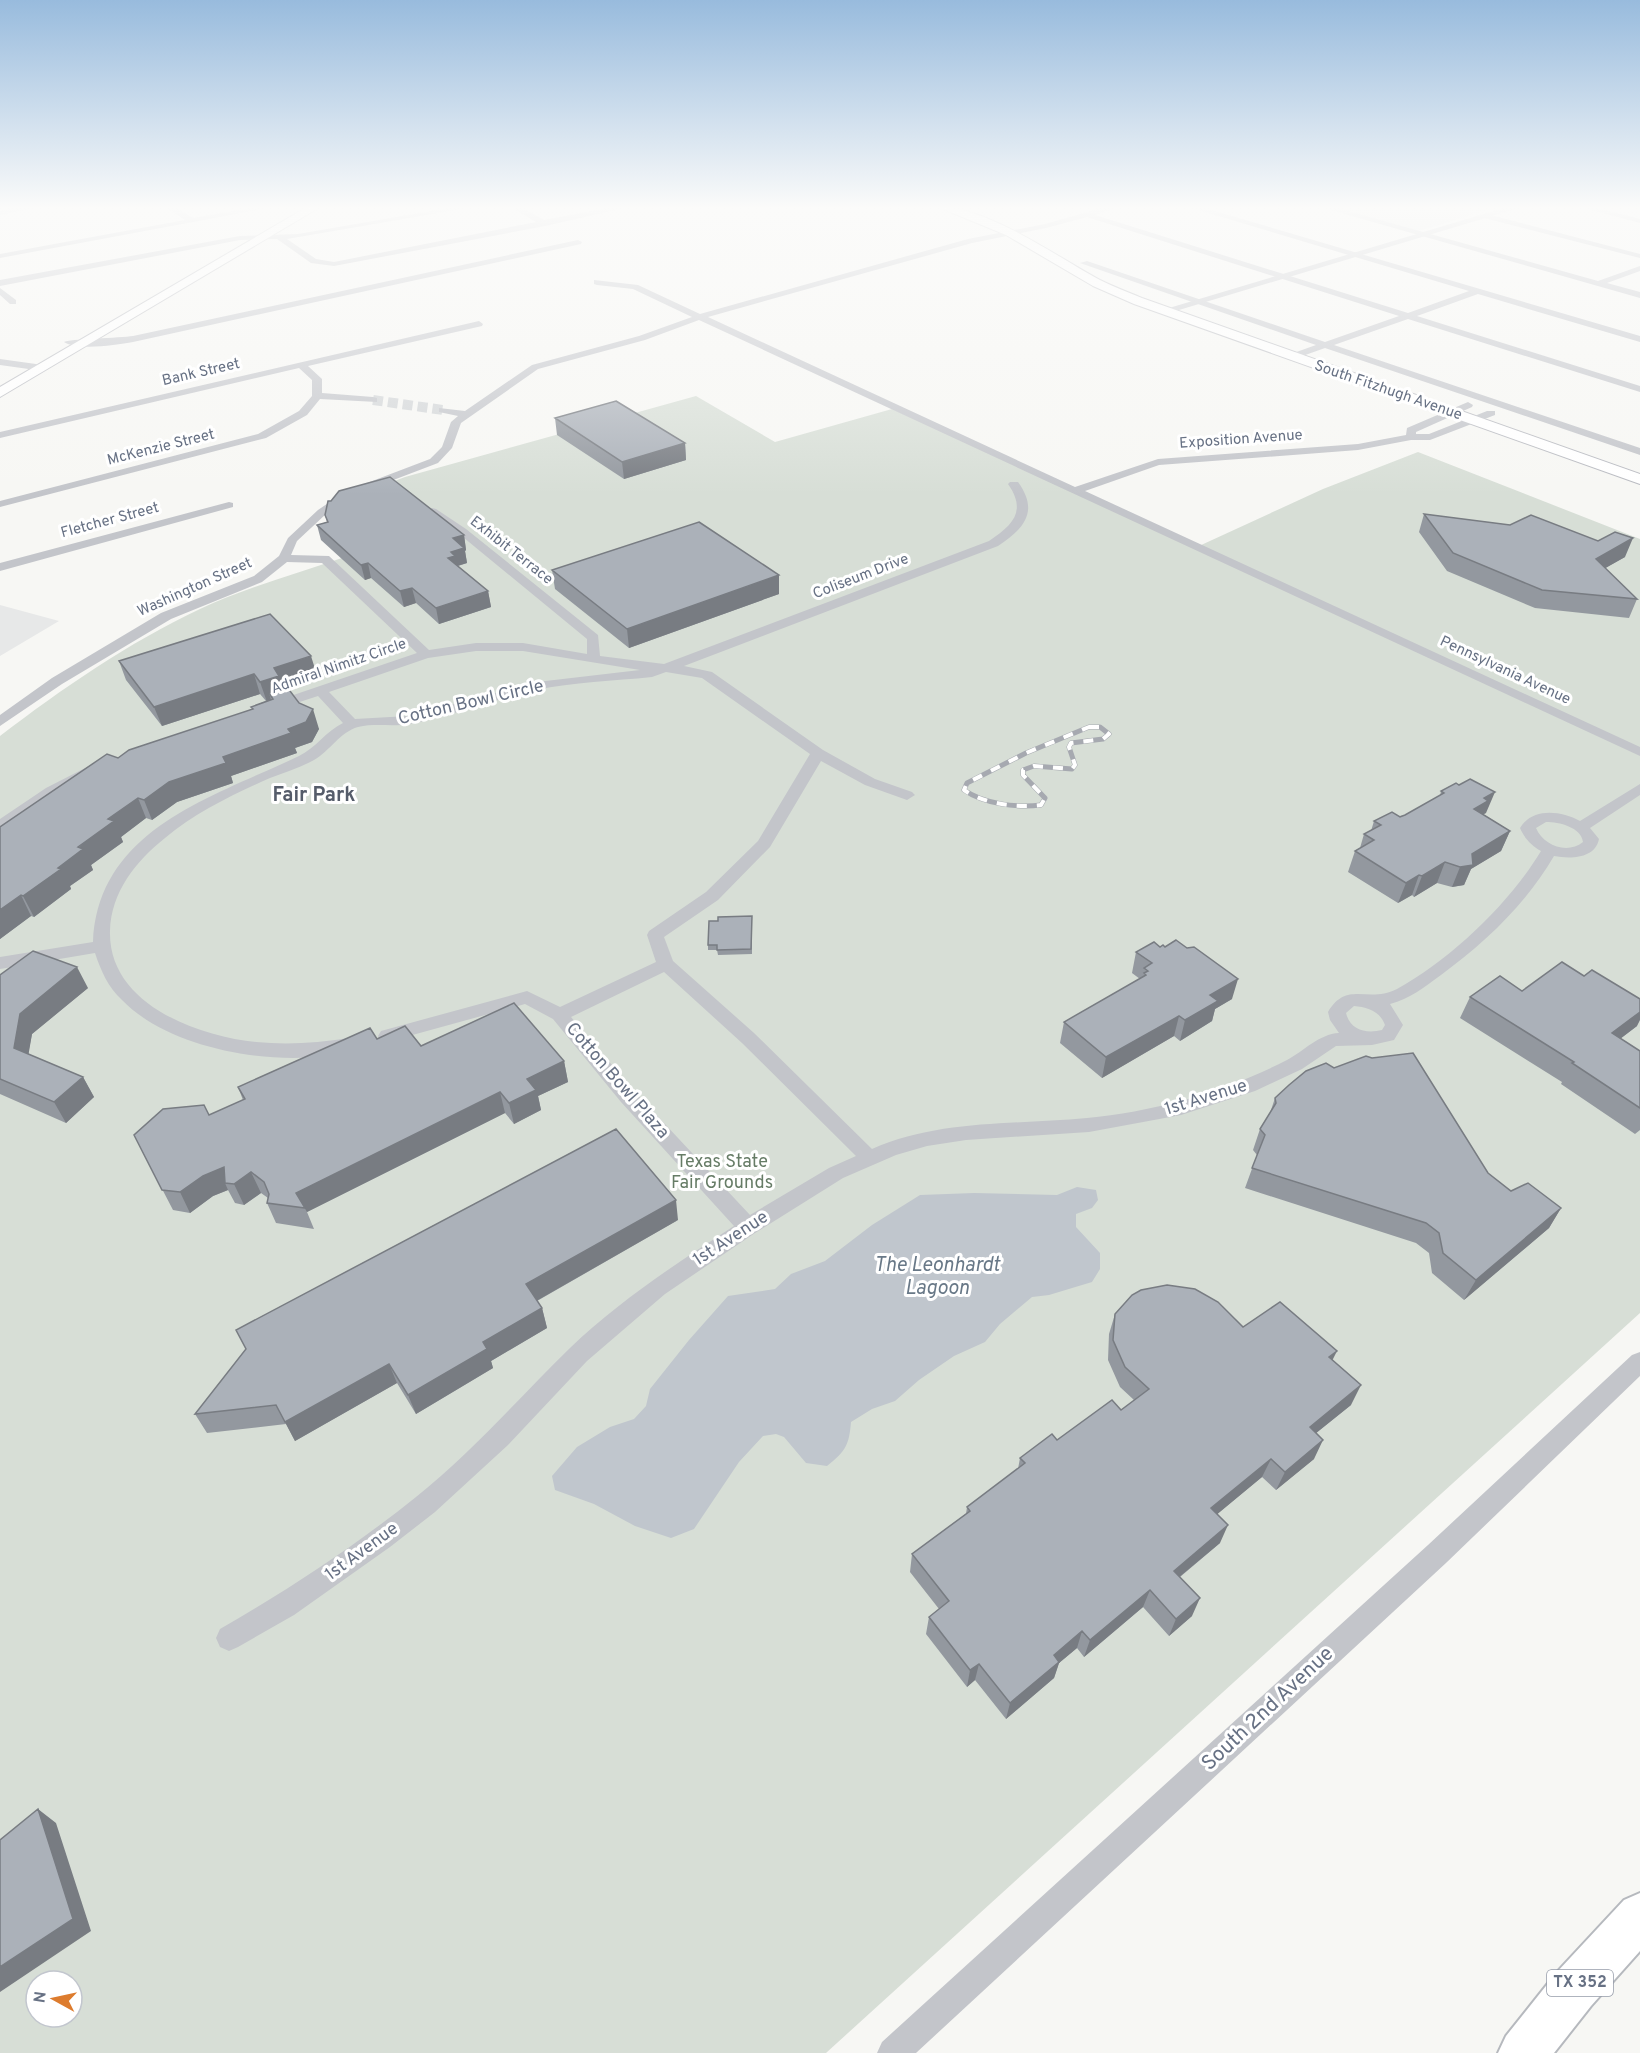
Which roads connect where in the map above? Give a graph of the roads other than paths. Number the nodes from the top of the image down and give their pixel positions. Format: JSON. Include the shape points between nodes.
{"nodes":[{"id":1,"x":137,"y":303,"type":"edge"},
{"id":2,"x":156,"y":303,"type":"edge"},
{"id":3,"x":292,"y":303,"type":"edge"},
{"id":4,"x":669,"y":303,"type":"edge"},
{"id":5,"x":747,"y":303,"type":"edge"},
{"id":6,"x":1145,"y":303,"type":"edge"},
{"id":7,"x":1170,"y":303,"type":"edge"},
{"id":8,"x":1193,"y":303,"type":"edge"},
{"id":9,"x":1203,"y":303,"type":"edge"},
{"id":10,"x":1367,"y":303,"type":"edge"},
{"id":11,"x":1446,"y":303,"type":"edge"},
{"id":12,"x":1519,"y":303,"type":"edge"},
{"id":13,"x":1180,"y":307,"type":"junction"},
{"id":14,"x":1165,"y":311,"type":"junction"},
{"id":15,"x":1409,"y":316,"type":"junction"},
{"id":16,"x":700,"y":317,"type":"junction"},
{"id":17,"x":479,"y":324,"type":"dead end"},
{"id":18,"x":1640,"y":339,"type":"edge"},
{"id":19,"x":69,"y":342,"type":"junction"},
{"id":20,"x":85,"y":343,"type":"junction"},
{"id":21,"x":1325,"y":345,"type":"junction"},
{"id":22,"x":1309,"y":350,"type":"junction"},
{"id":23,"x":1291,"y":357,"type":"junction"},
{"id":24,"x":0,"y":362,"type":"edge"},
{"id":25,"x":301,"y":365,"type":"junction"},
{"id":26,"x":27,"y":366,"type":"junction"},
{"id":27,"x":43,"y":368,"type":"junction"},
{"id":28,"x":0,"y":382,"type":"edge"},
{"id":29,"x":1640,"y":389,"type":"edge"},
{"id":30,"x":0,"y":393,"type":"edge"},
{"id":31,"x":863,"y":393,"type":"junction"},
{"id":32,"x":317,"y":396,"type":"junction"},
{"id":33,"x":849,"y":396,"type":"dead end"},
{"id":34,"x":373,"y":400,"type":"tunnel mouth"},
{"id":35,"x":1468,"y":405,"type":"junction"},
{"id":36,"x":443,"y":410,"type":"tunnel mouth"},
{"id":37,"x":1450,"y":413,"type":"junction"},
{"id":38,"x":1491,"y":413,"type":"junction"},
{"id":39,"x":466,"y":414,"type":"junction"},
{"id":40,"x":1472,"y":420,"type":"junction"},
{"id":41,"x":0,"y":435,"type":"edge"},
{"id":42,"x":1411,"y":437,"type":"junction"},
{"id":43,"x":1640,"y":452,"type":"edge"},
{"id":44,"x":1640,"y":465,"type":"edge"},
{"id":45,"x":1640,"y":479,"type":"edge"},
{"id":46,"x":1014,"y":484,"type":"dead end"},
{"id":47,"x":1076,"y":490,"type":"junction"},
{"id":48,"x":422,"y":503,"type":"edge"},
{"id":49,"x":0,"y":504,"type":"edge"},
{"id":50,"x":229,"y":505,"type":"dead end"},
{"id":51,"x":284,"y":558,"type":"junction"},
{"id":52,"x":0,"y":567,"type":"edge"},
{"id":53,"x":426,"y":654,"type":"junction"},
{"id":54,"x":594,"y":659,"type":"junction"},
{"id":55,"x":669,"y":668,"type":"junction"},
{"id":56,"x":320,"y":690,"type":"junction"},
{"id":57,"x":254,"y":712,"type":"edge"},
{"id":58,"x":0,"y":722,"type":"edge"},
{"id":59,"x":352,"y":725,"type":"junction"},
{"id":60,"x":1640,"y":752,"type":"edge"},
{"id":61,"x":818,"y":753,"type":"junction"},
{"id":62,"x":102,"y":765,"type":"edge"},
{"id":63,"x":1640,"y":788,"type":"edge"},
{"id":64,"x":907,"y":795,"type":"dead end"},
{"id":65,"x":0,"y":826,"type":"edge"},
{"id":66,"x":1581,"y":827,"type":"junction"},
{"id":67,"x":1550,"y":849,"type":"junction"},
{"id":68,"x":99,"y":947,"type":"junction"},
{"id":69,"x":0,"y":963,"type":"edge"},
{"id":70,"x":666,"y":964,"type":"junction"},
{"id":71,"x":1401,"y":995,"type":"junction"},
{"id":72,"x":1372,"y":1003,"type":"junction"},
{"id":73,"x":560,"y":1015,"type":"junction"},
{"id":74,"x":1337,"y":1018,"type":"junction"},
{"id":75,"x":1392,"y":1019,"type":"junction"},
{"id":76,"x":1365,"y":1039,"type":"junction"},
{"id":77,"x":1332,"y":1040,"type":"junction"},
{"id":78,"x":864,"y":1152,"type":"dead end"},
{"id":79,"x":748,"y":1227,"type":"junction"},
{"id":80,"x":1640,"y":1362,"type":"edge"},
{"id":81,"x":230,"y":1638,"type":"dead end"},
{"id":82,"x":1640,"y":1916,"type":"edge"},
{"id":83,"x":893,"y":2053,"type":"edge"},
{"id":84,"x":1522,"y":2053,"type":"edge"}],
"edges":[{"from":1,"to":19,"type":"main road"},
{"from":2,"to":20,"type":"main road"},
{"from":3,"to":20,"type":"street","via":[[133,340]]},
{"from":4,"to":16,"type":"street","name":"Pennsylvania Avenue"},
{"from":5,"to":16,"type":"street","name":"Washington Street"},
{"from":6,"to":14,"type":"main road","name":"South Fitzhugh Avenue"},
{"from":7,"to":13,"type":"main road","name":"South Fitzhugh Avenue"},
{"from":8,"to":13,"type":"street"},
{"from":9,"to":21,"type":"street","name":"South Fitzhugh Avenue"},
{"from":10,"to":15,"type":"street"},
{"from":11,"to":15,"type":"street"},
{"from":12,"to":18,"type":"street"},
{"from":13,"to":14,"type":"street"},
{"from":13,"to":22,"type":"main road","name":"South Fitzhugh Avenue"},
{"from":14,"to":23,"type":"main road","name":"South Fitzhugh Avenue"},
{"from":15,"to":21,"type":"street"},
{"from":15,"to":29,"type":"street"},
{"from":16,"to":31,"type":"street","name":"Pennsylvania Avenue"},
{"from":16,"to":39,"type":"street","name":"Washington Street","via":[[642,338],[535,367]]},
{"from":17,"to":25,"type":"street","name":"Bank Street"},
{"from":19,"to":20,"type":"street"},
{"from":19,"to":26,"type":"main road"},
{"from":20,"to":27,"type":"main road"},
{"from":21,"to":22,"type":"street"},
{"from":21,"to":43,"type":"street","name":"South Fitzhugh Avenue"},
{"from":22,"to":23,"type":"street"},
{"from":22,"to":35,"type":"main road","name":"South Fitzhugh Avenue"},
{"from":23,"to":37,"type":"main road","name":"South Fitzhugh Avenue"},
{"from":24,"to":26,"type":"street"},
{"from":25,"to":32,"type":"street","via":[[317,379]]},
{"from":25,"to":41,"type":"street","name":"Bank Street"},
{"from":26,"to":27,"type":"street"},
{"from":26,"to":28,"type":"main road"},
{"from":27,"to":30,"type":"main road"},
{"from":31,"to":33,"type":"street"},
{"from":31,"to":47,"type":"street","name":"Pennsylvania Avenue"},
{"from":32,"to":34,"type":"street"},
{"from":32,"to":49,"type":"street","name":"McKenzie Street","via":[[303,413],[262,436]]},
{"from":35,"to":37,"type":"street","name":"Exposition Avenue"},
{"from":35,"to":38,"type":"main road","name":"South Fitzhugh Avenue"},
{"from":36,"to":39,"type":"street"},
{"from":37,"to":40,"type":"main road","name":"South Fitzhugh Avenue"},
{"from":37,"to":42,"type":"street","name":"Exposition Avenue","via":[[1411,430]]},
{"from":38,"to":40,"type":"street","name":"Exposition Avenue"},
{"from":38,"to":44,"type":"main road","name":"South Fitzhugh Avenue"},
{"from":39,"to":51,"type":"street","name":"Washington Street","via":[[456,422],[447,448],[434,461],[394,481],[350,493],[292,540]]},
{"from":40,"to":42,"type":"street","name":"Exposition Avenue","via":[[1430,437]]},
{"from":40,"to":45,"type":"main road","name":"South Fitzhugh Avenue"},
{"from":42,"to":47,"type":"street","name":"Exposition Avenue","via":[[1358,447],[1158,462]]},
{"from":46,"to":55,"type":"street","name":"Coliseum Drive","via":[[1023,493],[1024,510],[1013,529],[997,543]]},
{"from":47,"to":60,"type":"street","name":"Pennsylvania Avenue"},
{"from":48,"to":54,"type":"street","name":"Exhibit Terrace","via":[[593,638]]},
{"from":50,"to":52,"type":"street","name":"Fletcher Street"},
{"from":51,"to":53,"type":"street","via":[[325,559]]},
{"from":51,"to":58,"type":"street","name":"Washington Street","via":[[258,579],[191,605],[134,634]]},
{"from":53,"to":54,"type":"street","name":"Admiral Nimitz Circle","via":[[476,647],[523,648]]},
{"from":53,"to":56,"type":"street","name":"Admiral Nimitz Circle"},
{"from":54,"to":55,"type":"street","name":"Admiral Nimitz Circle"},
{"from":55,"to":59,"type":"street","name":"Cotton Bowl Circle","via":[[634,677],[525,689],[398,722],[368,720]]},
{"from":55,"to":61,"type":"street","name":"Admiral Nimitz Circle","via":[[707,675]]},
{"from":56,"to":57,"type":"street","name":"Admiral Nimitz Circle"},
{"from":56,"to":59,"type":"street"},
{"from":59,"to":68,"type":"street","name":"Cotton Bowl Circle","via":[[337,731],[315,753],[220,797],[148,844],[116,882],[106,905]]},
{"from":61,"to":64,"type":"street","name":"Admiral Nimitz Circle","via":[[870,782]]},
{"from":61,"to":70,"type":"street","via":[[764,844],[712,896],[655,934]]},
{"from":62,"to":65,"type":"street","via":[[70,779]]},
{"from":63,"to":66,"type":"street"},
{"from":66,"to":67,"type":"street","via":[[1591,839],[1586,849],[1571,853]]},
{"from":66,"to":67,"type":"street","via":[[1553,817],[1531,823],[1529,833]]},
{"from":67,"to":71,"type":"street","via":[[1518,896],[1477,938]]},
{"from":68,"to":69,"type":"street"},
{"from":68,"to":73,"type":"street","via":[[116,985],[150,1013],[190,1033],[268,1050],[330,1048],[370,1040],[527,998]]},
{"from":70,"to":73,"type":"street"},
{"from":70,"to":78,"type":"street"},
{"from":71,"to":72,"type":"street"},
{"from":71,"to":75,"type":"street"},
{"from":72,"to":74,"type":"street","via":[[1345,1002]]},
{"from":72,"to":75,"type":"street"},
{"from":73,"to":79,"type":"street","name":"Cotton Bowl Plaza","via":[[628,1097]]},
{"from":74,"to":76,"type":"street","via":[[1347,1031]]},
{"from":74,"to":77,"type":"street"},
{"from":75,"to":76,"type":"street","via":[[1388,1035]]},
{"from":76,"to":77,"type":"street"},
{"from":77,"to":79,"type":"street","name":"1st Avenue","via":[[1257,1083],[1181,1108],[1089,1125],[957,1134],[891,1149],[836,1173]]},
{"from":79,"to":81,"type":"street","name":"1st Avenue","via":[[617,1319],[460,1475],[417,1511],[285,1606]]},
{"from":80,"to":83,"type":"street","name":"South 2nd Avenue"},
{"from":82,"to":84,"type":"main road","number":"TX 352"}]}
